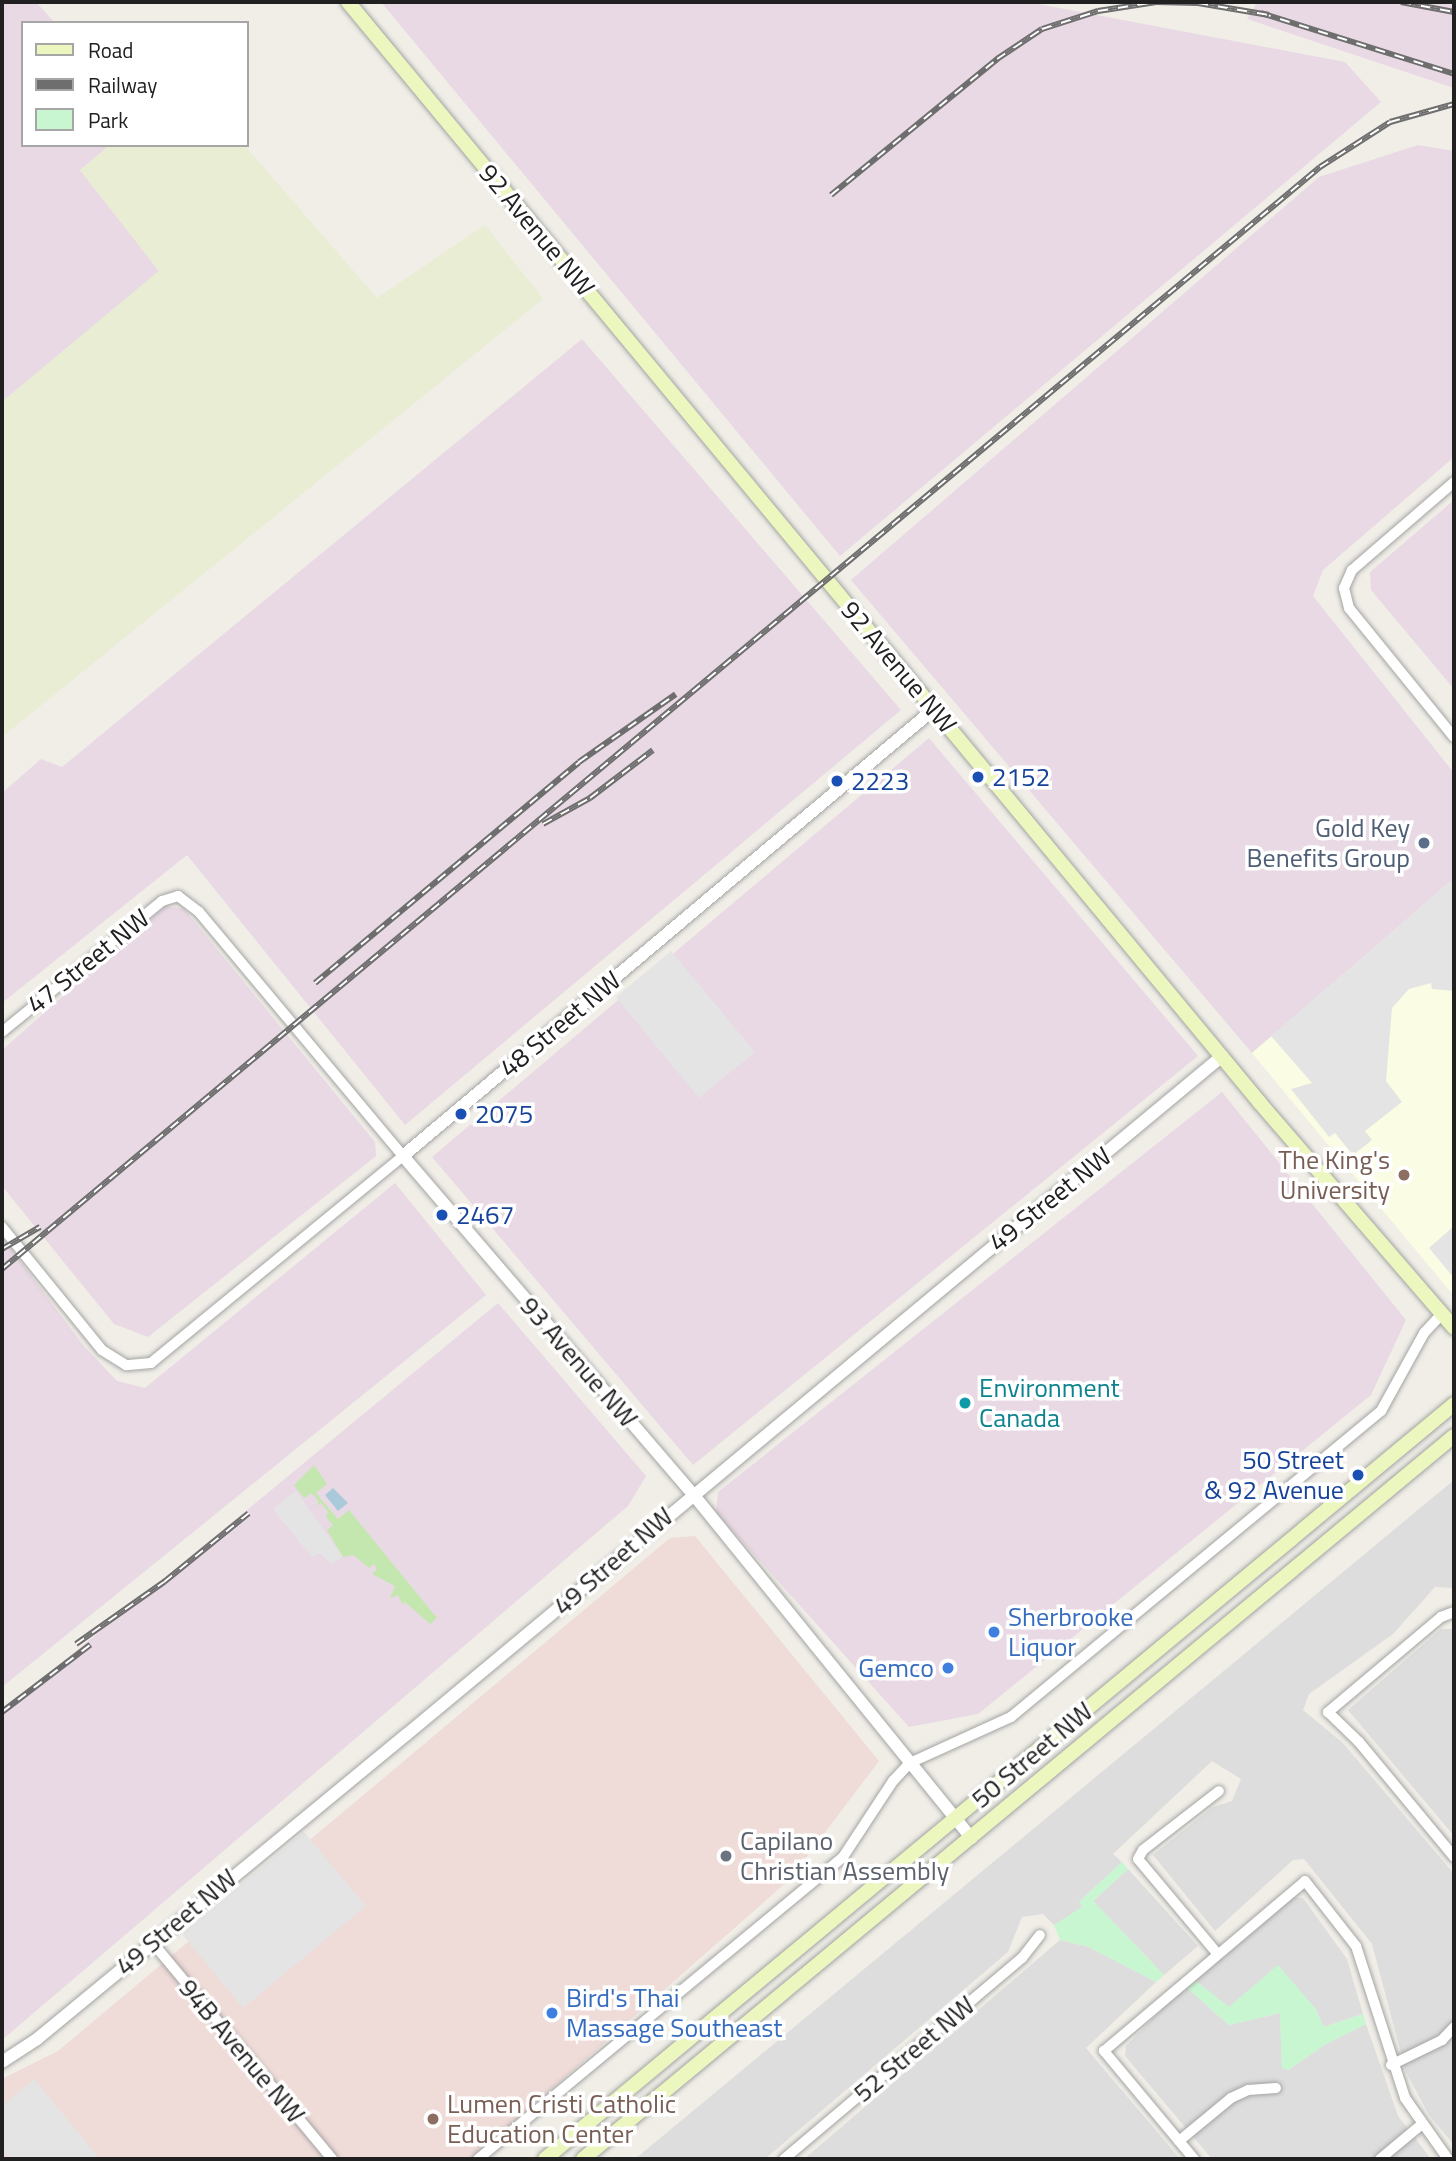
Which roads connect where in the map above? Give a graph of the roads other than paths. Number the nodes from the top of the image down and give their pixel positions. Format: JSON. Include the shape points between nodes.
{"nodes":[{"id":1,"x":348,"y":2,"type":"edge"},
{"id":2,"x":1454,"y":482,"type":"edge"},
{"id":3,"x":934,"y":709,"type":"junction"},
{"id":4,"x":1454,"y":737,"type":"edge"},
{"id":5,"x":178,"y":895,"type":"joint"},
{"id":6,"x":2,"y":1032,"type":"edge"},
{"id":7,"x":1222,"y":1056,"type":"junction"},
{"id":8,"x":403,"y":1156,"type":"junction"},
{"id":9,"x":2,"y":1227,"type":"edge"},
{"id":10,"x":1442,"y":1314,"type":"junction"},
{"id":11,"x":1454,"y":1327,"type":"edge"},
{"id":12,"x":1454,"y":1404,"type":"edge"},
{"id":13,"x":1454,"y":1436,"type":"edge"},
{"id":14,"x":692,"y":1493,"type":"junction"},
{"id":15,"x":1454,"y":1612,"type":"edge"},
{"id":16,"x":909,"y":1763,"type":"junction"},
{"id":17,"x":1219,"y":1791,"type":"dead end"},
{"id":18,"x":955,"y":1819,"type":"junction"},
{"id":19,"x":971,"y":1838,"type":"junction"},
{"id":20,"x":1454,"y":1857,"type":"edge"},
{"id":21,"x":1040,"y":1935,"type":"dead end"},
{"id":22,"x":152,"y":1942,"type":"junction"},
{"id":23,"x":1216,"y":1952,"type":"junction"},
{"id":24,"x":1454,"y":2027,"type":"edge"},
{"id":25,"x":2,"y":2062,"type":"edge"},
{"id":26,"x":1391,"y":2065,"type":"junction"},
{"id":27,"x":1276,"y":2088,"type":"dead end"},
{"id":28,"x":1421,"y":2125,"type":"junction"},
{"id":29,"x":1179,"y":2141,"type":"junction"},
{"id":30,"x":332,"y":2159,"type":"edge"},
{"id":31,"x":478,"y":2159,"type":"edge"},
{"id":32,"x":545,"y":2159,"type":"edge"},
{"id":33,"x":583,"y":2159,"type":"edge"},
{"id":34,"x":784,"y":2159,"type":"edge"},
{"id":35,"x":1194,"y":2159,"type":"edge"},
{"id":36,"x":1380,"y":2159,"type":"edge"},
{"id":37,"x":1448,"y":2159,"type":"edge"}],
"edges":[{"from":1,"to":3,"type":"main road","name":"92 Avenue NW"},
{"from":2,"to":4,"type":"street","via":[[1352,570],[1344,588],[1349,608]]},
{"from":3,"to":7,"type":"main road","name":"92 Avenue NW"},
{"from":3,"to":8,"type":"street","name":"48 Street NW"},
{"from":5,"to":6,"type":"street","name":"47 Street NW","via":[[162,901]]},
{"from":5,"to":8,"type":"street","name":"93 Avenue NW","via":[[199,912]]},
{"from":7,"to":10,"type":"main road","name":"92 Avenue NW"},
{"from":7,"to":14,"type":"street","name":"49 Street NW"},
{"from":8,"to":9,"type":"street","name":"48 Street NW","via":[[151,1363],[126,1364],[102,1350]]},
{"from":8,"to":14,"type":"street","name":"93 Avenue NW"},
{"from":10,"to":11,"type":"main road","name":"92 Avenue NW"},
{"from":10,"to":16,"type":"street","name":"50 Street NW","via":[[1424,1333],[1381,1411],[1011,1717]]},
{"from":12,"to":18,"type":"main road","name":"50 Street NW"},
{"from":13,"to":19,"type":"main road","name":"50 Street NW"},
{"from":14,"to":16,"type":"street","name":"93 Avenue NW"},
{"from":14,"to":22,"type":"street","name":"49 Street NW"},
{"from":15,"to":20,"type":"street","via":[[1441,1617],[1359,1690],[1328,1709],[1331,1718],[1359,1742]]},
{"from":16,"to":18,"type":"street","name":"93 Avenue NW"},
{"from":16,"to":31,"type":"street","name":"50 Street NW","via":[[844,1857]]},
{"from":17,"to":23,"type":"street","via":[[1138,1859]]},
{"from":18,"to":19,"type":"street","name":"93 Avenue NW"},
{"from":18,"to":32,"type":"main road","name":"50 Street NW"},
{"from":19,"to":33,"type":"main road","name":"50 Street NW"},
{"from":21,"to":34,"type":"street","name":"52 Street NW","via":[[1022,1958]]},
{"from":22,"to":25,"type":"street","name":"49 Street NW","via":[[37,2039]]},
{"from":22,"to":30,"type":"street","name":"94B Avenue NW"},
{"from":23,"to":26,"type":"street","via":[[1305,1881],[1356,1945]]},
{"from":23,"to":29,"type":"street","via":[[1104,2051]]},
{"from":24,"to":26,"type":"street","via":[[1442,2040]]},
{"from":26,"to":28,"type":"street"},
{"from":27,"to":29,"type":"street","via":[[1248,2090],[1231,2098]]},
{"from":28,"to":36,"type":"street"},
{"from":28,"to":37,"type":"street"},
{"from":29,"to":35,"type":"street"}]}
